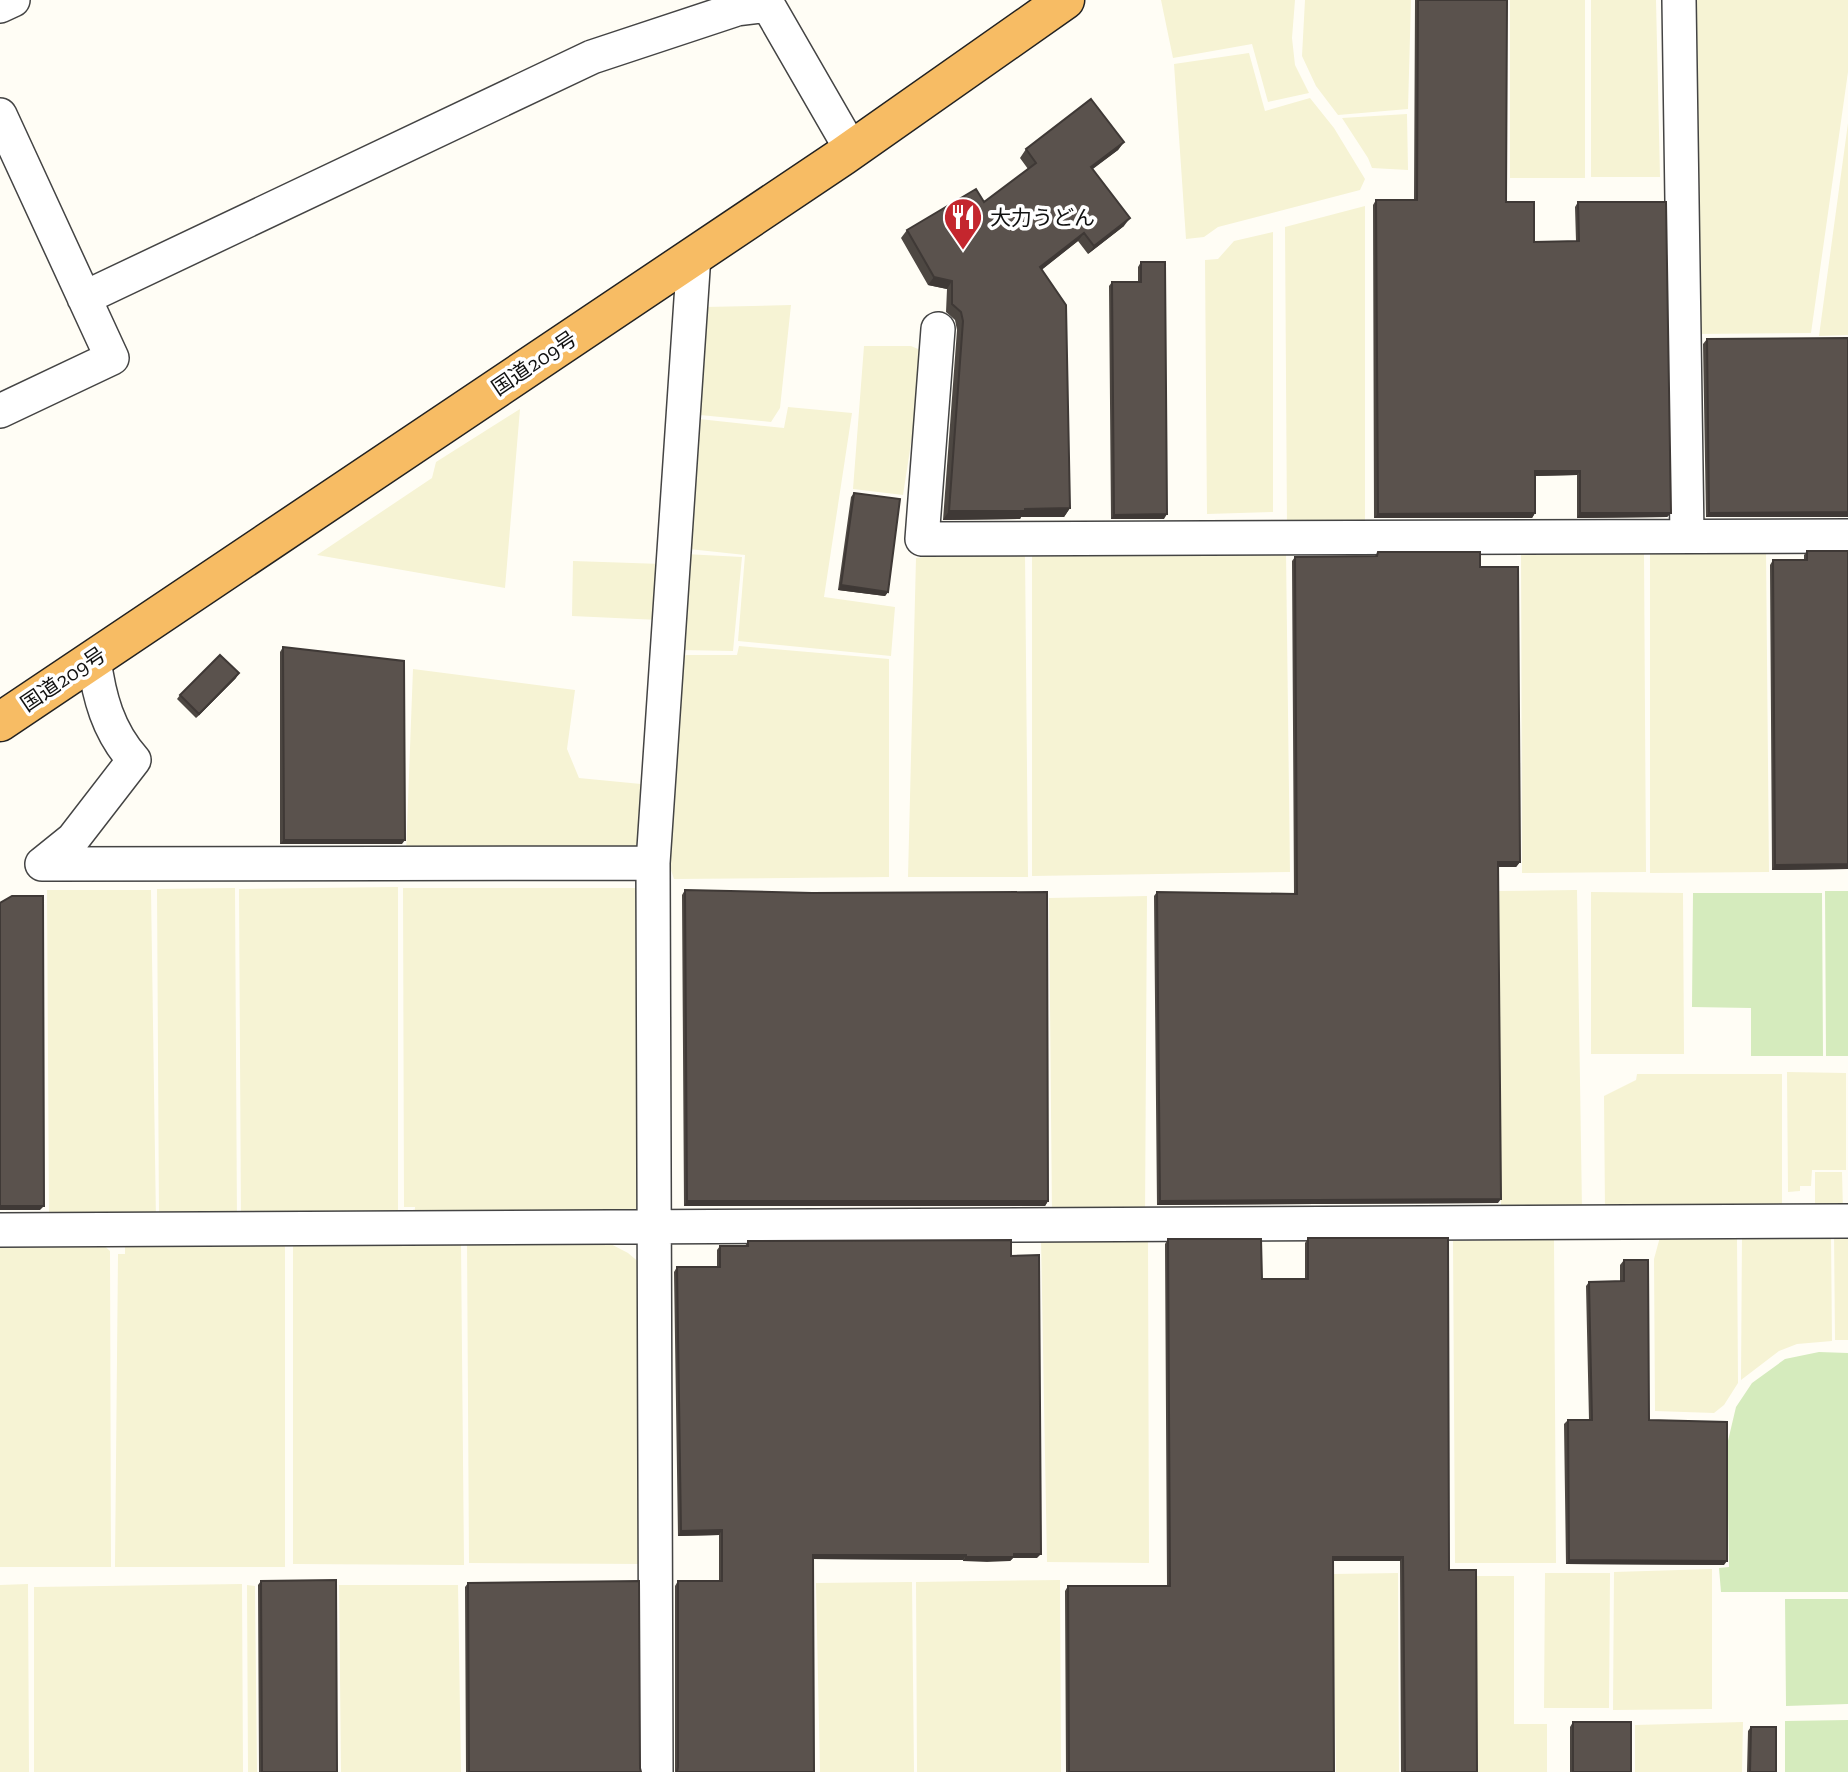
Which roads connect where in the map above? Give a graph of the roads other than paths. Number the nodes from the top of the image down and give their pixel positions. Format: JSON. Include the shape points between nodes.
{"nodes":[{"id":1,"x":13,"y":0,"type":"edge"},
{"id":2,"x":1065,"y":0,"type":"edge"},
{"id":3,"x":1679,"y":0,"type":"edge"},
{"id":4,"x":767,"y":2,"type":"edge"},
{"id":5,"x":0,"y":6,"type":"edge"},
{"id":6,"x":0,"y":115,"type":"edge"},
{"id":7,"x":851,"y":149,"type":"junction"},
{"id":8,"x":694,"y":255,"type":"junction"},
{"id":9,"x":84,"y":298,"type":"junction"},
{"id":10,"x":938,"y":329,"type":"dead end"},
{"id":11,"x":0,"y":411,"type":"edge"},
{"id":12,"x":1688,"y":536,"type":"junction"},
{"id":13,"x":1848,"y":536,"type":"edge"},
{"id":14,"x":94,"y":659,"type":"junction"},
{"id":15,"x":0,"y":722,"type":"edge"},
{"id":16,"x":653,"y":863,"type":"junction"},
{"id":17,"x":1848,"y":1222,"type":"edge"},
{"id":18,"x":654,"y":1227,"type":"junction"},
{"id":19,"x":0,"y":1230,"type":"edge"},
{"id":20,"x":656,"y":1772,"type":"edge"}],
"edges":[{"from":1,"to":5,"type":"street"},
{"from":2,"to":7,"type":"highway","name":"国道209号"},
{"from":3,"to":12,"type":"street"},
{"from":4,"to":7,"type":"street"},
{"from":4,"to":9,"type":"street","via":[[592,57]]},
{"from":6,"to":9,"type":"street"},
{"from":7,"to":8,"type":"highway","name":"国道209号"},
{"from":8,"to":14,"type":"highway","name":"国道209号"},
{"from":8,"to":16,"type":"street"},
{"from":9,"to":11,"type":"street","via":[[112,358]]},
{"from":10,"to":12,"type":"street","via":[[922,539]]},
{"from":12,"to":13,"type":"street"},
{"from":14,"to":15,"type":"highway","name":"国道209号"},
{"from":14,"to":16,"type":"street","via":[[99,691],[118,743],[134,760],[73,838],[43,864]]},
{"from":16,"to":18,"type":"street"},
{"from":17,"to":18,"type":"street"},
{"from":18,"to":19,"type":"street"},
{"from":18,"to":20,"type":"street"}]}
